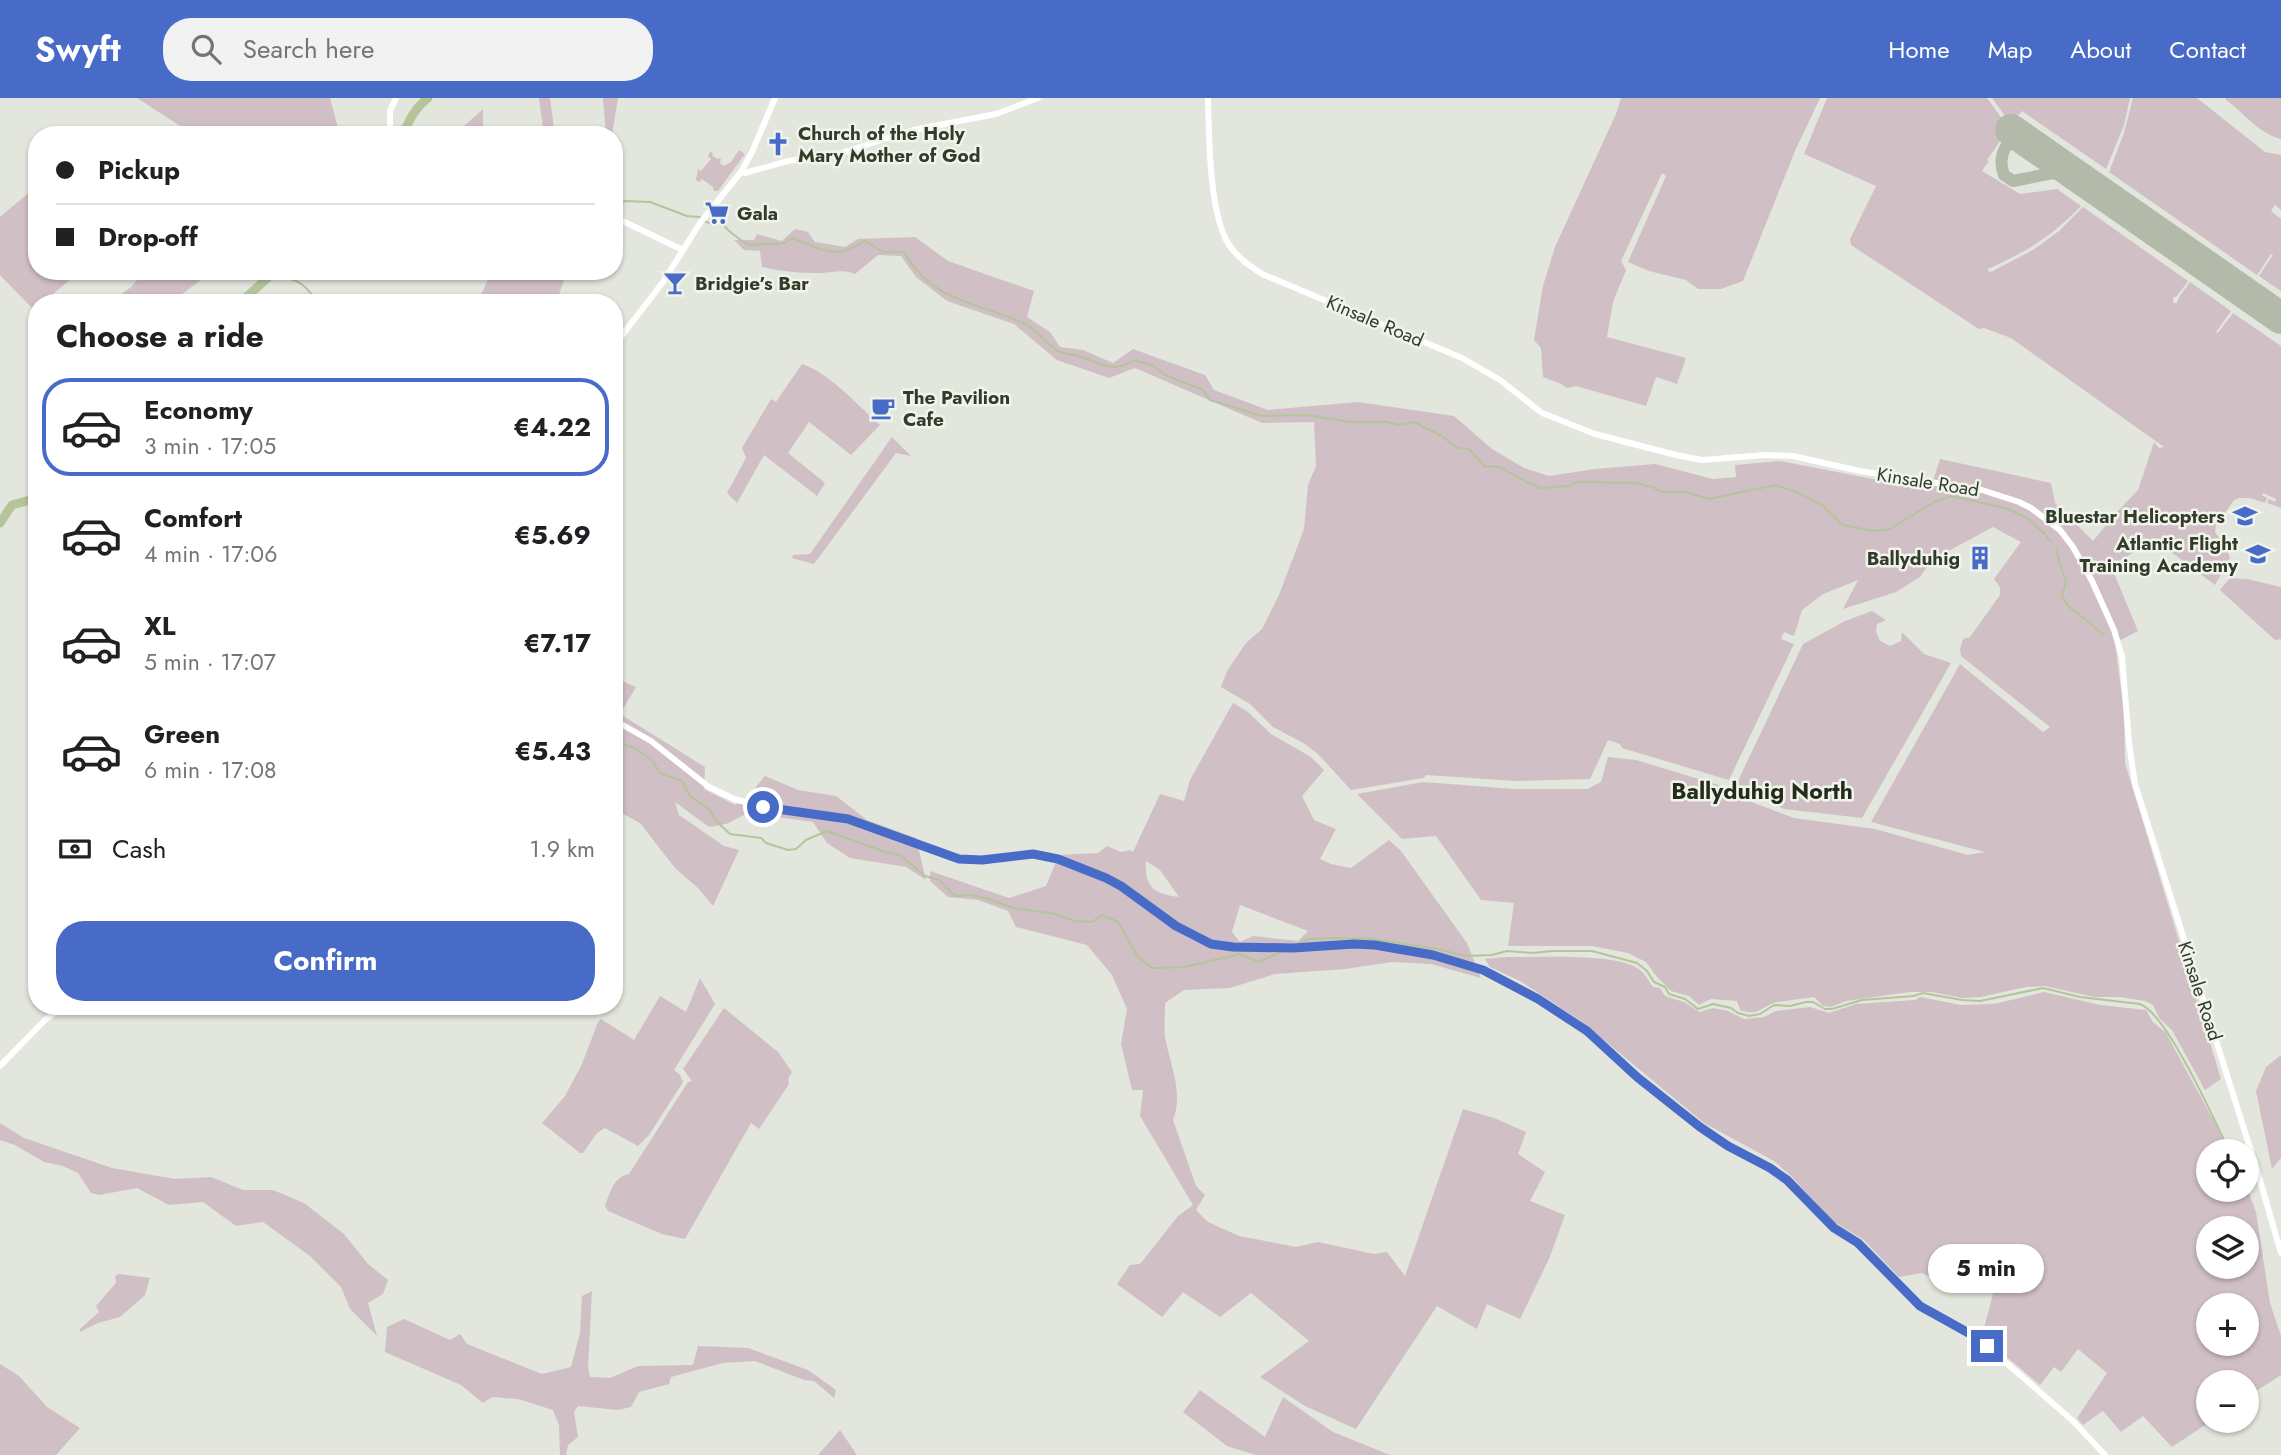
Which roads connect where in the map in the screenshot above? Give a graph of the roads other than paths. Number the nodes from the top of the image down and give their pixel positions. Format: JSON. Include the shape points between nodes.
{"nodes":[{"id":1,"x":396,"y":98,"type":"edge"},
{"id":2,"x":775,"y":98,"type":"edge"},
{"id":3,"x":1038,"y":98,"type":"edge"},
{"id":4,"x":1209,"y":98,"type":"edge"},
{"id":5,"x":390,"y":126,"type":"edge"},
{"id":6,"x":741,"y":172,"type":"junction"},
{"id":7,"x":623,"y":221,"type":"edge"},
{"id":8,"x":683,"y":250,"type":"junction"},
{"id":9,"x":623,"y":334,"type":"edge"},
{"id":10,"x":623,"y":725,"type":"edge"},
{"id":11,"x":52,"y":1015,"type":"edge"},
{"id":12,"x":0,"y":1066,"type":"edge"},
{"id":13,"x":2281,"y":1253,"type":"edge"},
{"id":14,"x":2105,"y":1455,"type":"edge"}],
"edges":[{"from":1,"to":5,"type":"main road"},
{"from":2,"to":6,"type":"main road"},
{"from":3,"to":6,"type":"main road","via":[[996,114],[913,130],[835,155]]},
{"from":4,"to":13,"type":"main road","name":"Kinsale Road","via":[[1218,216],[1230,246],[1262,274],[1462,358],[1542,412],[1595,434],[1689,458],[1780,454],[1982,490],[2020,502],[2060,530],[2092,581],[2120,646],[2135,784]]},
{"from":6,"to":8,"type":"main road"},
{"from":7,"to":8,"type":"main road"},
{"from":8,"to":9,"type":"main road"},
{"from":10,"to":14,"type":"main road","via":[[651,741],[709,788],[734,799],[848,819],[959,859],[1045,856],[1114,882],[1201,941],[1233,947],[1375,945],[1483,970],[1587,1031],[1714,1137],[1787,1180],[1910,1297],[1987,1346]]},
{"from":11,"to":12,"type":"main road"}]}
